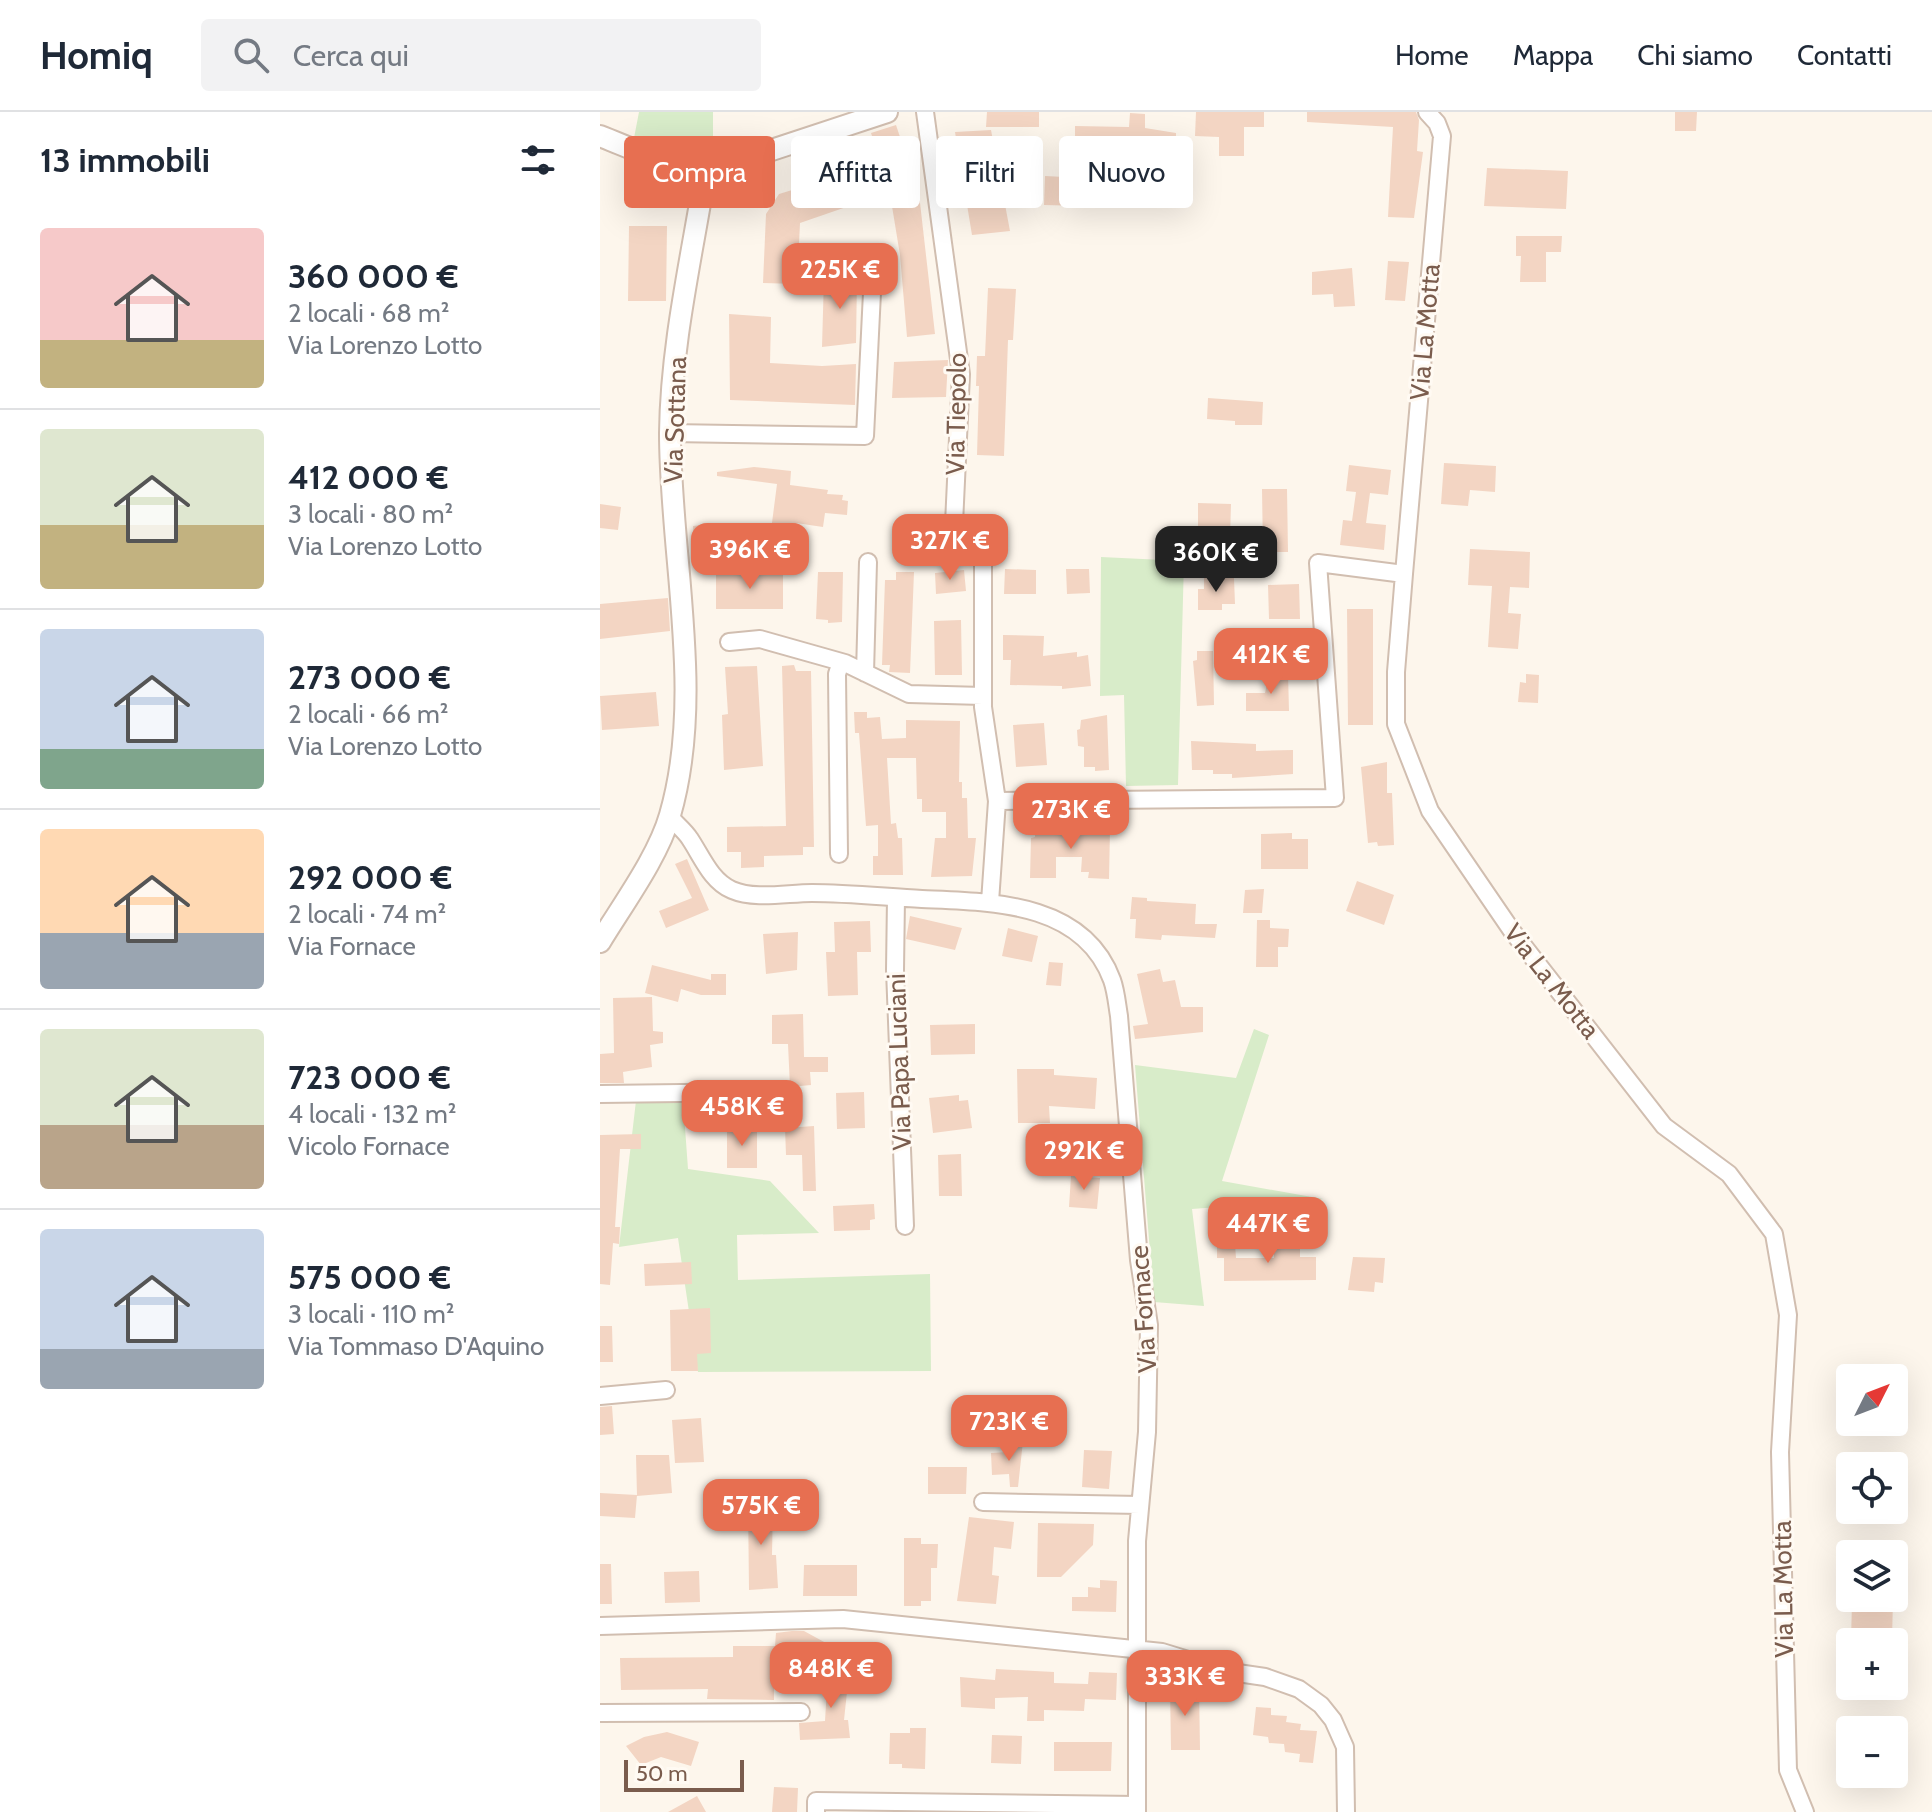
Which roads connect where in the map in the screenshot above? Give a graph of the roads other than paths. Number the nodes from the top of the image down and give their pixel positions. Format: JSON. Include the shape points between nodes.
{"nodes":[{"id":1,"x":887,"y":112,"type":"edge"},
{"id":2,"x":925,"y":112,"type":"edge"},
{"id":3,"x":1427,"y":112,"type":"edge"},
{"id":4,"x":600,"y":136,"type":"edge"},
{"id":5,"x":624,"y":144,"type":"edge"},
{"id":6,"x":775,"y":149,"type":"edge"},
{"id":7,"x":699,"y":208,"type":"edge"},
{"id":8,"x":873,"y":272,"type":"dead end"},
{"id":9,"x":670,"y":433,"type":"junction"},
{"id":10,"x":868,"y":562,"type":"dead end"},
{"id":11,"x":1404,"y":574,"type":"junction"},
{"id":12,"x":729,"y":642,"type":"dead end"},
{"id":13,"x":841,"y":662,"type":"junction"},
{"id":14,"x":865,"y":673,"type":"junction"},
{"id":15,"x":983,"y":696,"type":"junction"},
{"id":16,"x":997,"y":801,"type":"junction"},
{"id":17,"x":670,"y":817,"type":"junction"},
{"id":18,"x":839,"y":854,"type":"dead end"},
{"id":19,"x":896,"y":898,"type":"junction"},
{"id":20,"x":990,"y":902,"type":"junction"},
{"id":21,"x":600,"y":942,"type":"edge"},
{"id":22,"x":765,"y":1092,"type":"dead end"},
{"id":23,"x":600,"y":1094,"type":"edge"},
{"id":24,"x":905,"y":1226,"type":"dead end"},
{"id":25,"x":666,"y":1390,"type":"dead end"},
{"id":26,"x":600,"y":1396,"type":"edge"},
{"id":27,"x":983,"y":1502,"type":"dead end"},
{"id":28,"x":1140,"y":1505,"type":"junction"},
{"id":29,"x":600,"y":1626,"type":"edge"},
{"id":30,"x":1138,"y":1649,"type":"junction"},
{"id":31,"x":801,"y":1712,"type":"dead end"},
{"id":32,"x":600,"y":1713,"type":"edge"},
{"id":33,"x":977,"y":1809,"type":"edge"},
{"id":34,"x":1137,"y":1809,"type":"edge"},
{"id":35,"x":816,"y":1812,"type":"edge"},
{"id":36,"x":1346,"y":1812,"type":"edge"},
{"id":37,"x":1805,"y":1812,"type":"edge"}],
"edges":[{"from":1,"to":6,"type":"street"},
{"from":2,"to":15,"type":"street","name":"Via Tiepolo","via":[[961,374],[953,545],[983,554]]},
{"from":3,"to":11,"type":"street","name":"Via La Motta","via":[[1442,136]]},
{"from":4,"to":5,"type":"street"},
{"from":7,"to":9,"type":"street","name":"Via Sottana","via":[[673,364]]},
{"from":8,"to":9,"type":"street","via":[[865,436]]},
{"from":9,"to":17,"type":"street","name":"Via Sottana","via":[[685,707]]},
{"from":10,"to":14,"type":"street"},
{"from":11,"to":16,"type":"street","via":[[1318,563],[1335,798]]},
{"from":11,"to":37,"type":"street","name":"Via La Motta","via":[[1396,724],[1430,811],[1512,931],[1664,1126],[1729,1174],[1774,1234],[1788,1315],[1780,1452],[1788,1770]]},
{"from":12,"to":13,"type":"street","via":[[760,639]]},
{"from":13,"to":14,"type":"street"},
{"from":13,"to":18,"type":"street"},
{"from":14,"to":15,"type":"street","via":[[909,694]]},
{"from":15,"to":16,"type":"street","name":"Via Tiepolo"},
{"from":16,"to":20,"type":"street","name":"Via Tiepolo"},
{"from":17,"to":19,"type":"street","name":"Via Fornace","via":[[690,838],[700,859],[732,890]]},
{"from":17,"to":21,"type":"street","name":"Via Sottana"},
{"from":19,"to":20,"type":"street","name":"Via Fornace"},
{"from":19,"to":24,"type":"street","name":"Via Papa Luciani"},
{"from":20,"to":28,"type":"street","name":"Via Fornace","via":[[1038,912],[1068,927],[1087,941],[1112,979],[1149,1325]]},
{"from":22,"to":23,"type":"street"},
{"from":25,"to":26,"type":"street"},
{"from":27,"to":28,"type":"street"},
{"from":28,"to":30,"type":"street","name":"Via Fornace"},
{"from":29,"to":30,"type":"street","via":[[843,1619]]},
{"from":30,"to":34,"type":"street","name":"Via Fornace"},
{"from":30,"to":36,"type":"street","via":[[1265,1677],[1312,1697],[1333,1720],[1345,1747]]},
{"from":31,"to":32,"type":"street"},
{"from":33,"to":34,"type":"street"},
{"from":33,"to":35,"type":"street","via":[[816,1801]]}]}
